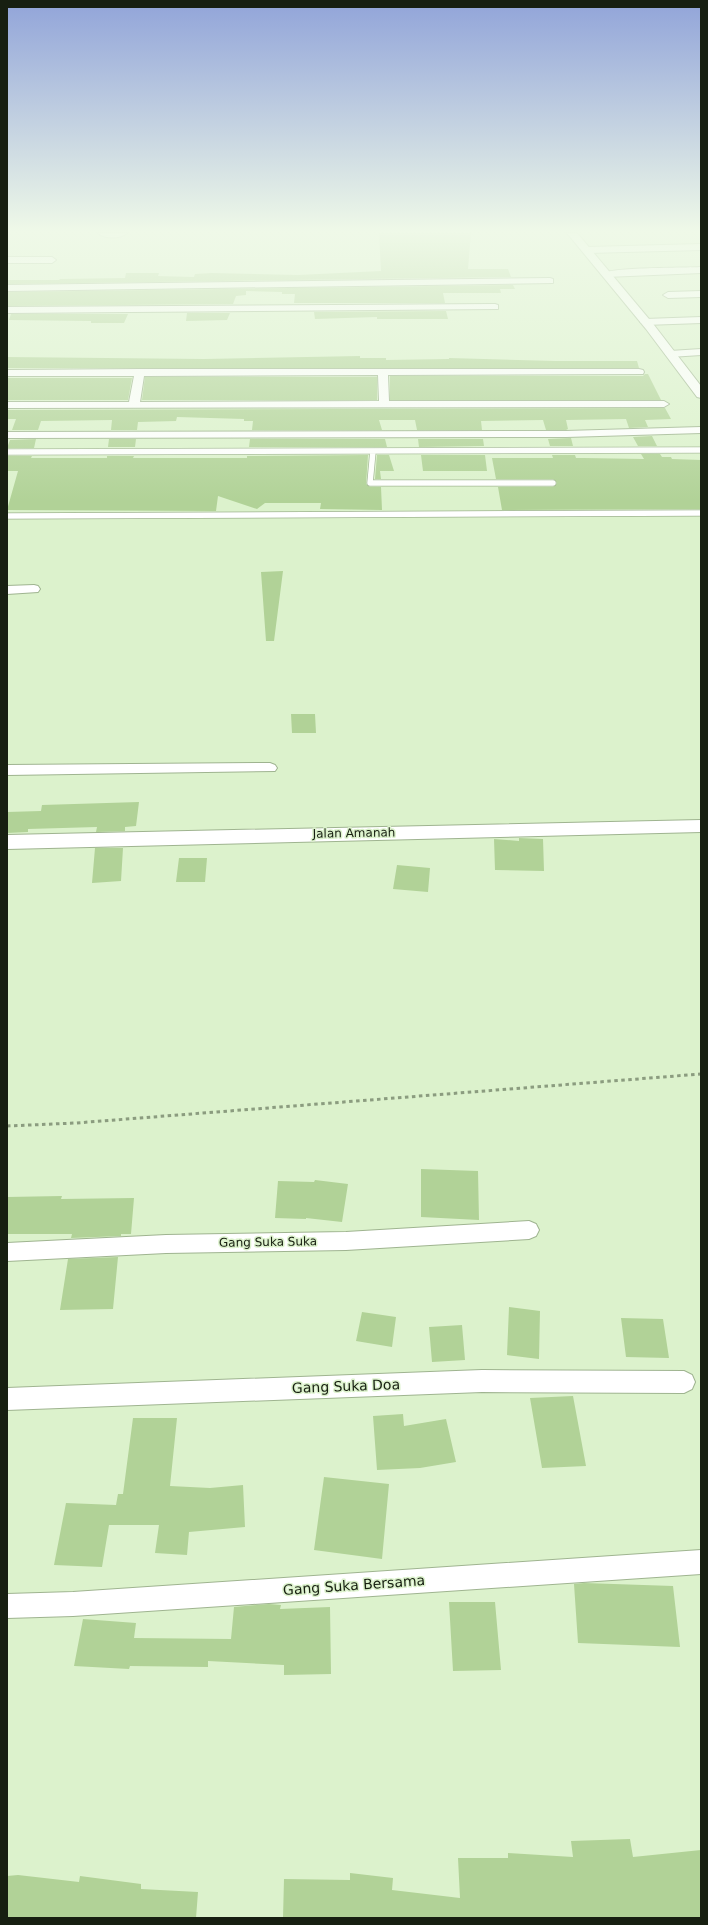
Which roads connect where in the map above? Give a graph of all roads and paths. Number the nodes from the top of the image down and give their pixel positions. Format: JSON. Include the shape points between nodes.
{"nodes":[{"id":1,"x":646,"y":323,"type":"edge"},
{"id":2,"x":701,"y":352,"type":"edge"},
{"id":3,"x":670,"y":354,"type":"junction"},
{"id":4,"x":140,"y":372,"type":"junction"},
{"id":5,"x":383,"y":372,"type":"junction"},
{"id":6,"x":639,"y":372,"type":"dead end"},
{"id":7,"x":7,"y":373,"type":"edge"},
{"id":8,"x":696,"y":381,"type":"edge"},
{"id":9,"x":701,"y":394,"type":"edge"},
{"id":10,"x":384,"y":404,"type":"junction"},
{"id":11,"x":664,"y":404,"type":"dead end"},
{"id":12,"x":7,"y":405,"type":"edge"},
{"id":13,"x":134,"y":405,"type":"junction"},
{"id":14,"x":701,"y":430,"type":"edge"},
{"id":15,"x":7,"y":434,"type":"edge"},
{"id":16,"x":701,"y":450,"type":"edge"},
{"id":17,"x":373,"y":451,"type":"junction"},
{"id":18,"x":7,"y":452,"type":"edge"},
{"id":19,"x":553,"y":483,"type":"dead end"},
{"id":20,"x":701,"y":512,"type":"edge"},
{"id":21,"x":7,"y":516,"type":"edge"},
{"id":22,"x":34,"y":589,"type":"dead end"},
{"id":23,"x":7,"y":590,"type":"edge"},
{"id":24,"x":270,"y":768,"type":"dead end"},
{"id":25,"x":7,"y":770,"type":"edge"},
{"id":26,"x":701,"y":826,"type":"edge"},
{"id":27,"x":7,"y":842,"type":"edge"},
{"id":28,"x":701,"y":1074,"type":"edge"},
{"id":29,"x":7,"y":1126,"type":"edge"},
{"id":30,"x":529,"y":1230,"type":"dead end"},
{"id":31,"x":7,"y":1252,"type":"edge"},
{"id":32,"x":684,"y":1382,"type":"dead end"},
{"id":33,"x":7,"y":1399,"type":"edge"},
{"id":34,"x":701,"y":1562,"type":"edge"},
{"id":35,"x":7,"y":1606,"type":"edge"}],
"edges":[{"from":1,"to":3,"type":"street"},
{"from":2,"to":3,"type":"street"},
{"from":3,"to":8,"type":"street"},
{"from":4,"to":5,"type":"street"},
{"from":4,"to":7,"type":"street"},
{"from":4,"to":13,"type":"street"},
{"from":5,"to":6,"type":"street"},
{"from":5,"to":10,"type":"street"},
{"from":8,"to":9,"type":"street"},
{"from":10,"to":11,"type":"street"},
{"from":10,"to":13,"type":"street"},
{"from":12,"to":13,"type":"street"},
{"from":14,"to":15,"type":"street","via":[[535,434]]},
{"from":16,"to":17,"type":"lane"},
{"from":17,"to":18,"type":"lane"},
{"from":17,"to":19,"type":"lane","via":[[370,483]]},
{"from":20,"to":21,"type":"lane"},
{"from":22,"to":23,"type":"street"},
{"from":24,"to":25,"type":"street"},
{"from":26,"to":27,"type":"street","name":"Jalan Amanah"},
{"from":28,"to":29,"type":"path","via":[[92,1122]]},
{"from":30,"to":31,"type":"street","name":"Gang Suka Suka","via":[[346,1240],[166,1244]]},
{"from":32,"to":33,"type":"street","name":"Gang Suka Doa","via":[[482,1381]]},
{"from":34,"to":35,"type":"street","name":"Gang Suka Bersama","via":[[73,1604]]}]}
